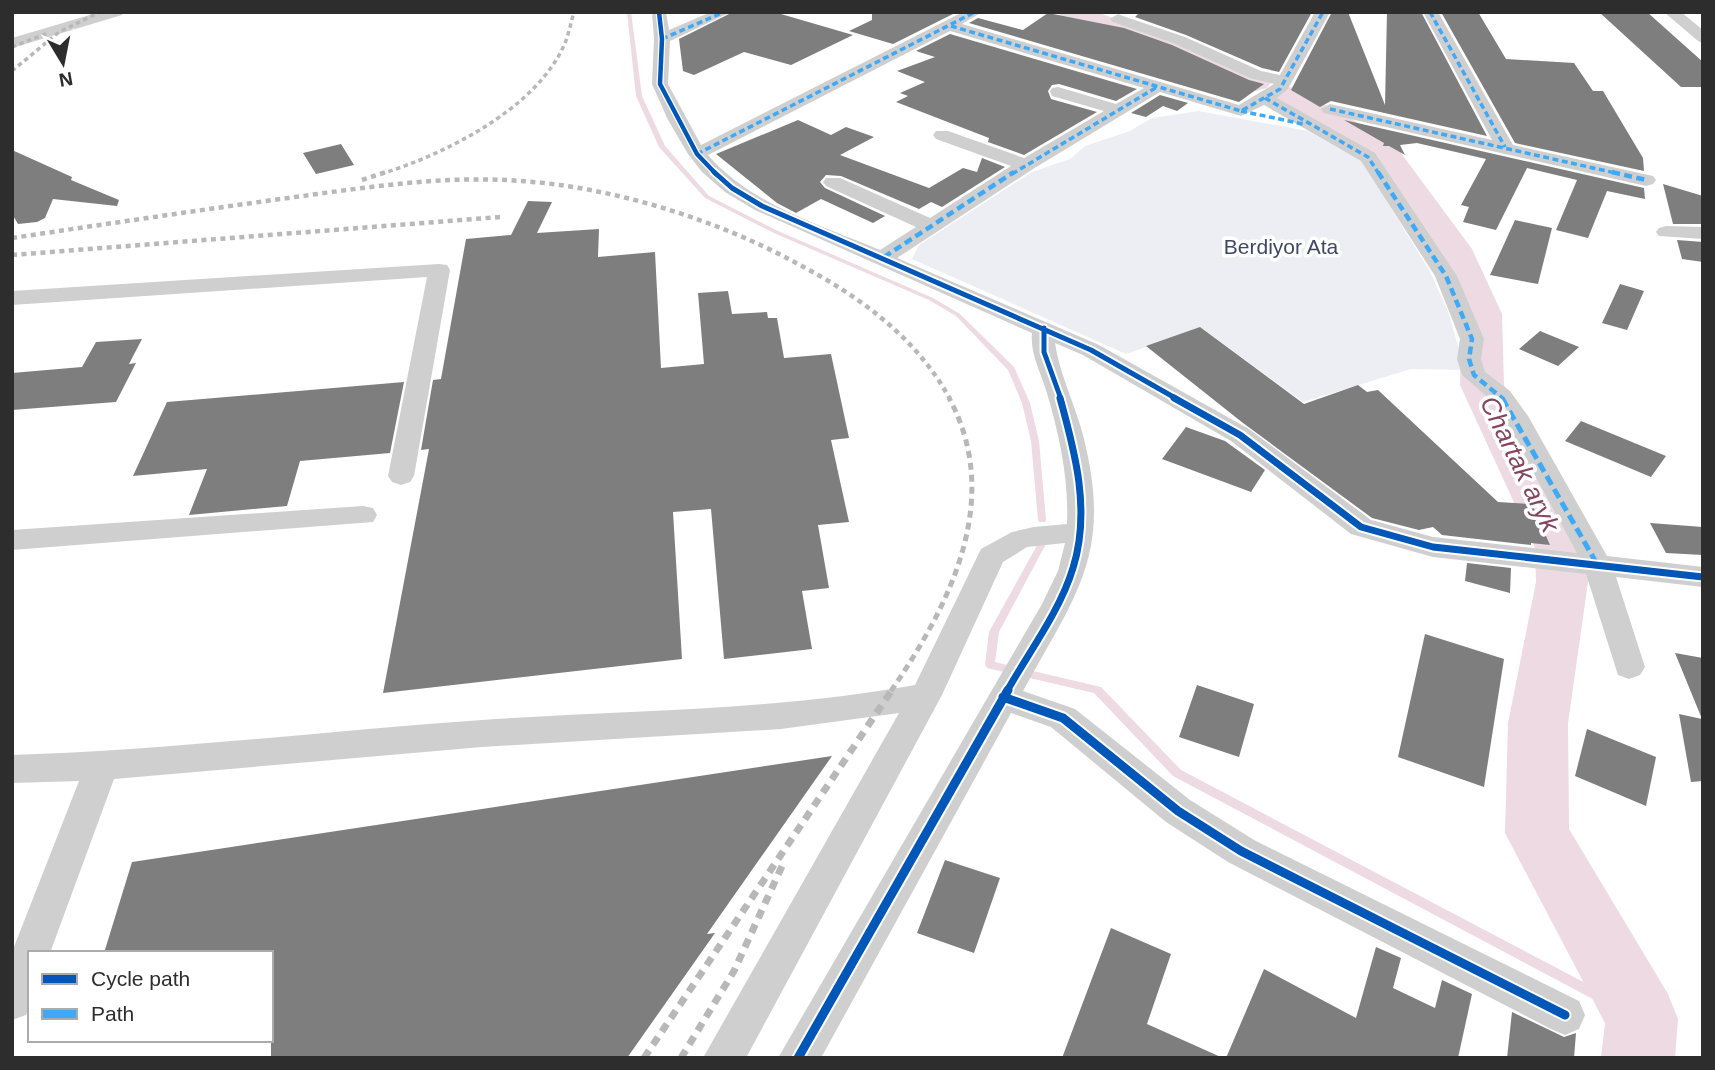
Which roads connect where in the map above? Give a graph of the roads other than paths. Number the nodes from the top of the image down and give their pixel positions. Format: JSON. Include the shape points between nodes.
{"nodes":[{"id":1,"x":117,"y":12,"type":"edge"},
{"id":2,"x":659,"y":12,"type":"edge"},
{"id":3,"x":724,"y":12,"type":"edge"},
{"id":4,"x":975,"y":12,"type":"edge"},
{"id":5,"x":1323,"y":12,"type":"edge"},
{"id":6,"x":1430,"y":12,"type":"edge"},
{"id":7,"x":1671,"y":12,"type":"edge"},
{"id":8,"x":1118,"y":19,"type":"dead end"},
{"id":9,"x":951,"y":26,"type":"junction"},
{"id":10,"x":1703,"y":38,"type":"edge"},
{"id":11,"x":662,"y":39,"type":"junction"},
{"id":12,"x":12,"y":43,"type":"edge"},
{"id":13,"x":1284,"y":81,"type":"junction"},
{"id":14,"x":1157,"y":86,"type":"junction"},
{"id":15,"x":1058,"y":92,"type":"dead end"},
{"id":16,"x":1265,"y":98,"type":"junction"},
{"id":17,"x":1330,"y":109,"type":"dead end"},
{"id":18,"x":1117,"y":110,"type":"junction"},
{"id":19,"x":1241,"y":111,"type":"junction"},
{"id":20,"x":1312,"y":126,"type":"junction"},
{"id":21,"x":942,"y":135,"type":"dead end"},
{"id":22,"x":1504,"y":146,"type":"junction"},
{"id":23,"x":697,"y":154,"type":"junction"},
{"id":24,"x":1026,"y":165,"type":"junction"},
{"id":25,"x":1646,"y":180,"type":"dead end"},
{"id":26,"x":833,"y":182,"type":"dead end"},
{"id":27,"x":931,"y":226,"type":"junction"},
{"id":28,"x":1666,"y":232,"type":"dead end"},
{"id":29,"x":1703,"y":233,"type":"edge"},
{"id":30,"x":884,"y":257,"type":"junction"},
{"id":31,"x":12,"y":298,"type":"edge"},
{"id":32,"x":1044,"y":328,"type":"junction"},
{"id":33,"x":401,"y":476,"type":"dead end"},
{"id":34,"x":363,"y":515,"type":"dead end"},
{"id":35,"x":1082,"y":533,"type":"junction"},
{"id":36,"x":12,"y":540,"type":"edge"},
{"id":37,"x":1597,"y":564,"type":"junction"},
{"id":38,"x":1703,"y":577,"type":"edge"},
{"id":39,"x":1629,"y":667,"type":"dead end"},
{"id":40,"x":926,"y":695,"type":"junction"},
{"id":41,"x":1003,"y":697,"type":"junction"},
{"id":42,"x":102,"y":766,"type":"junction"},
{"id":43,"x":12,"y":769,"type":"edge"},
{"id":44,"x":31,"y":951,"type":"edge"},
{"id":45,"x":28,"y":959,"type":"edge"},
{"id":46,"x":12,"y":1001,"type":"edge"},
{"id":47,"x":1565,"y":1015,"type":"dead end"},
{"id":48,"x":723,"y":1058,"type":"edge"},
{"id":49,"x":799,"y":1058,"type":"edge"}],
"edges":[{"from":1,"to":12,"type":"street"},
{"from":2,"to":11,"type":"street"},
{"from":3,"to":11,"type":"street"},
{"from":4,"to":9,"type":"street"},
{"from":5,"to":13,"type":"street"},
{"from":6,"to":22,"type":"street"},
{"from":7,"to":10,"type":"street"},
{"from":8,"to":13,"type":"street","via":[[1161,27],[1241,69]]},
{"from":9,"to":14,"type":"street"},
{"from":9,"to":23,"type":"street"},
{"from":11,"to":23,"type":"street","via":[[660,84]]},
{"from":13,"to":16,"type":"street"},
{"from":14,"to":18,"type":"street"},
{"from":14,"to":19,"type":"street"},
{"from":15,"to":18,"type":"street"},
{"from":16,"to":19,"type":"street"},
{"from":16,"to":20,"type":"street"},
{"from":17,"to":22,"type":"street"},
{"from":18,"to":24,"type":"street"},
{"from":19,"to":20,"type":"street"},
{"from":20,"to":37,"type":"street","via":[[1368,157],[1446,276],[1472,339],[1469,359],[1481,381],[1501,396],[1515,416]]},
{"from":21,"to":24,"type":"street"},
{"from":22,"to":25,"type":"street"},
{"from":23,"to":30,"type":"street","via":[[751,200]]},
{"from":24,"to":27,"type":"street"},
{"from":26,"to":27,"type":"street"},
{"from":27,"to":30,"type":"street"},
{"from":28,"to":29,"type":"street"},
{"from":30,"to":32,"type":"street"},
{"from":31,"to":33,"type":"street","via":[[439,270]]},
{"from":32,"to":35,"type":"street","via":[[1041,343],[1078,472]]},
{"from":32,"to":37,"type":"street","via":[[1240,435],[1361,527],[1433,547]]},
{"from":34,"to":36,"type":"street"},
{"from":35,"to":40,"type":"street","via":[[1018,538],[991,556]]},
{"from":35,"to":41,"type":"street","via":[[1074,568]]},
{"from":37,"to":38,"type":"street"},
{"from":37,"to":39,"type":"street"},
{"from":40,"to":42,"type":"street","via":[[738,718],[412,738]]},
{"from":40,"to":48,"type":"street"},
{"from":41,"to":47,"type":"street","via":[[1063,718],[1178,811],[1241,851]]},
{"from":41,"to":49,"type":"street"},
{"from":42,"to":43,"type":"street"},
{"from":42,"to":44,"type":"street"},
{"from":45,"to":46,"type":"street"}]}
